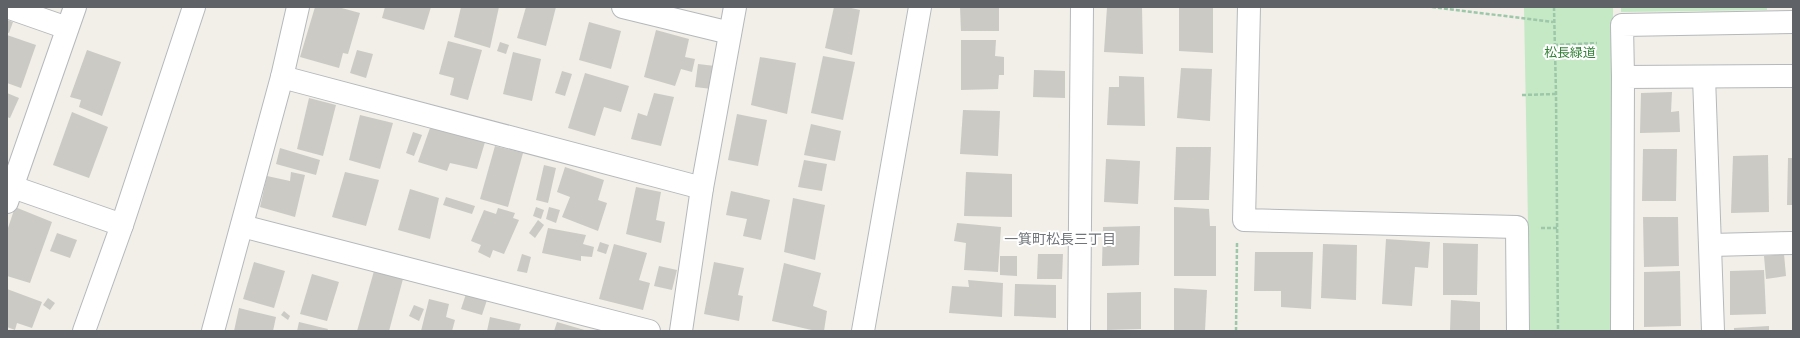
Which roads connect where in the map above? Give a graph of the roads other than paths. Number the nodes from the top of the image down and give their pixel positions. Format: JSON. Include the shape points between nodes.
{"nodes":[{"id":1,"x":7,"y":7,"type":"edge"},
{"id":2,"x":75,"y":7,"type":"edge"},
{"id":3,"x":194,"y":7,"type":"edge"},
{"id":4,"x":298,"y":7,"type":"edge"},
{"id":5,"x":623,"y":7,"type":"edge"},
{"id":6,"x":735,"y":7,"type":"edge"},
{"id":7,"x":920,"y":7,"type":"edge"},
{"id":8,"x":1082,"y":7,"type":"edge"},
{"id":9,"x":1249,"y":7,"type":"edge"},
{"id":10,"x":1782,"y":17,"type":"edge"},
{"id":11,"x":67,"y":28,"type":"junction"},
{"id":12,"x":730,"y":33,"type":"junction"},
{"id":13,"x":1793,"y":76,"type":"edge"},
{"id":14,"x":282,"y":77,"type":"junction"},
{"id":15,"x":1704,"y":77,"type":"junction"},
{"id":16,"x":1623,"y":78,"type":"junction"},
{"id":17,"x":702,"y":188,"type":"junction"},
{"id":18,"x":9,"y":192,"type":"edge"},
{"id":19,"x":122,"y":225,"type":"junction"},
{"id":20,"x":242,"y":226,"type":"junction"},
{"id":21,"x":1793,"y":243,"type":"edge"},
{"id":22,"x":1711,"y":245,"type":"junction"},
{"id":23,"x":84,"y":331,"type":"edge"},
{"id":24,"x":212,"y":331,"type":"edge"},
{"id":25,"x":649,"y":331,"type":"edge"},
{"id":26,"x":681,"y":331,"type":"edge"},
{"id":27,"x":863,"y":331,"type":"edge"},
{"id":28,"x":1079,"y":331,"type":"edge"},
{"id":29,"x":1518,"y":331,"type":"edge"},
{"id":30,"x":1622,"y":331,"type":"edge"},
{"id":31,"x":1713,"y":331,"type":"edge"}],
"edges":[{"from":1,"to":11,"type":"street"},
{"from":2,"to":11,"type":"street"},
{"from":3,"to":19,"type":"street"},
{"from":4,"to":14,"type":"street"},
{"from":5,"to":12,"type":"street"},
{"from":6,"to":12,"type":"street"},
{"from":7,"to":27,"type":"street"},
{"from":8,"to":28,"type":"street"},
{"from":9,"to":29,"type":"street","via":[[1244,220],[1517,227]]},
{"from":10,"to":16,"type":"street","via":[[1622,24]]},
{"from":11,"to":18,"type":"street"},
{"from":12,"to":17,"type":"street"},
{"from":13,"to":15,"type":"street"},
{"from":14,"to":17,"type":"street"},
{"from":14,"to":20,"type":"street"},
{"from":15,"to":16,"type":"street"},
{"from":15,"to":22,"type":"street"},
{"from":16,"to":30,"type":"street"},
{"from":17,"to":26,"type":"street"},
{"from":18,"to":19,"type":"street"},
{"from":19,"to":23,"type":"street"},
{"from":20,"to":24,"type":"street"},
{"from":20,"to":25,"type":"street"},
{"from":21,"to":22,"type":"street"},
{"from":22,"to":31,"type":"street"}]}
